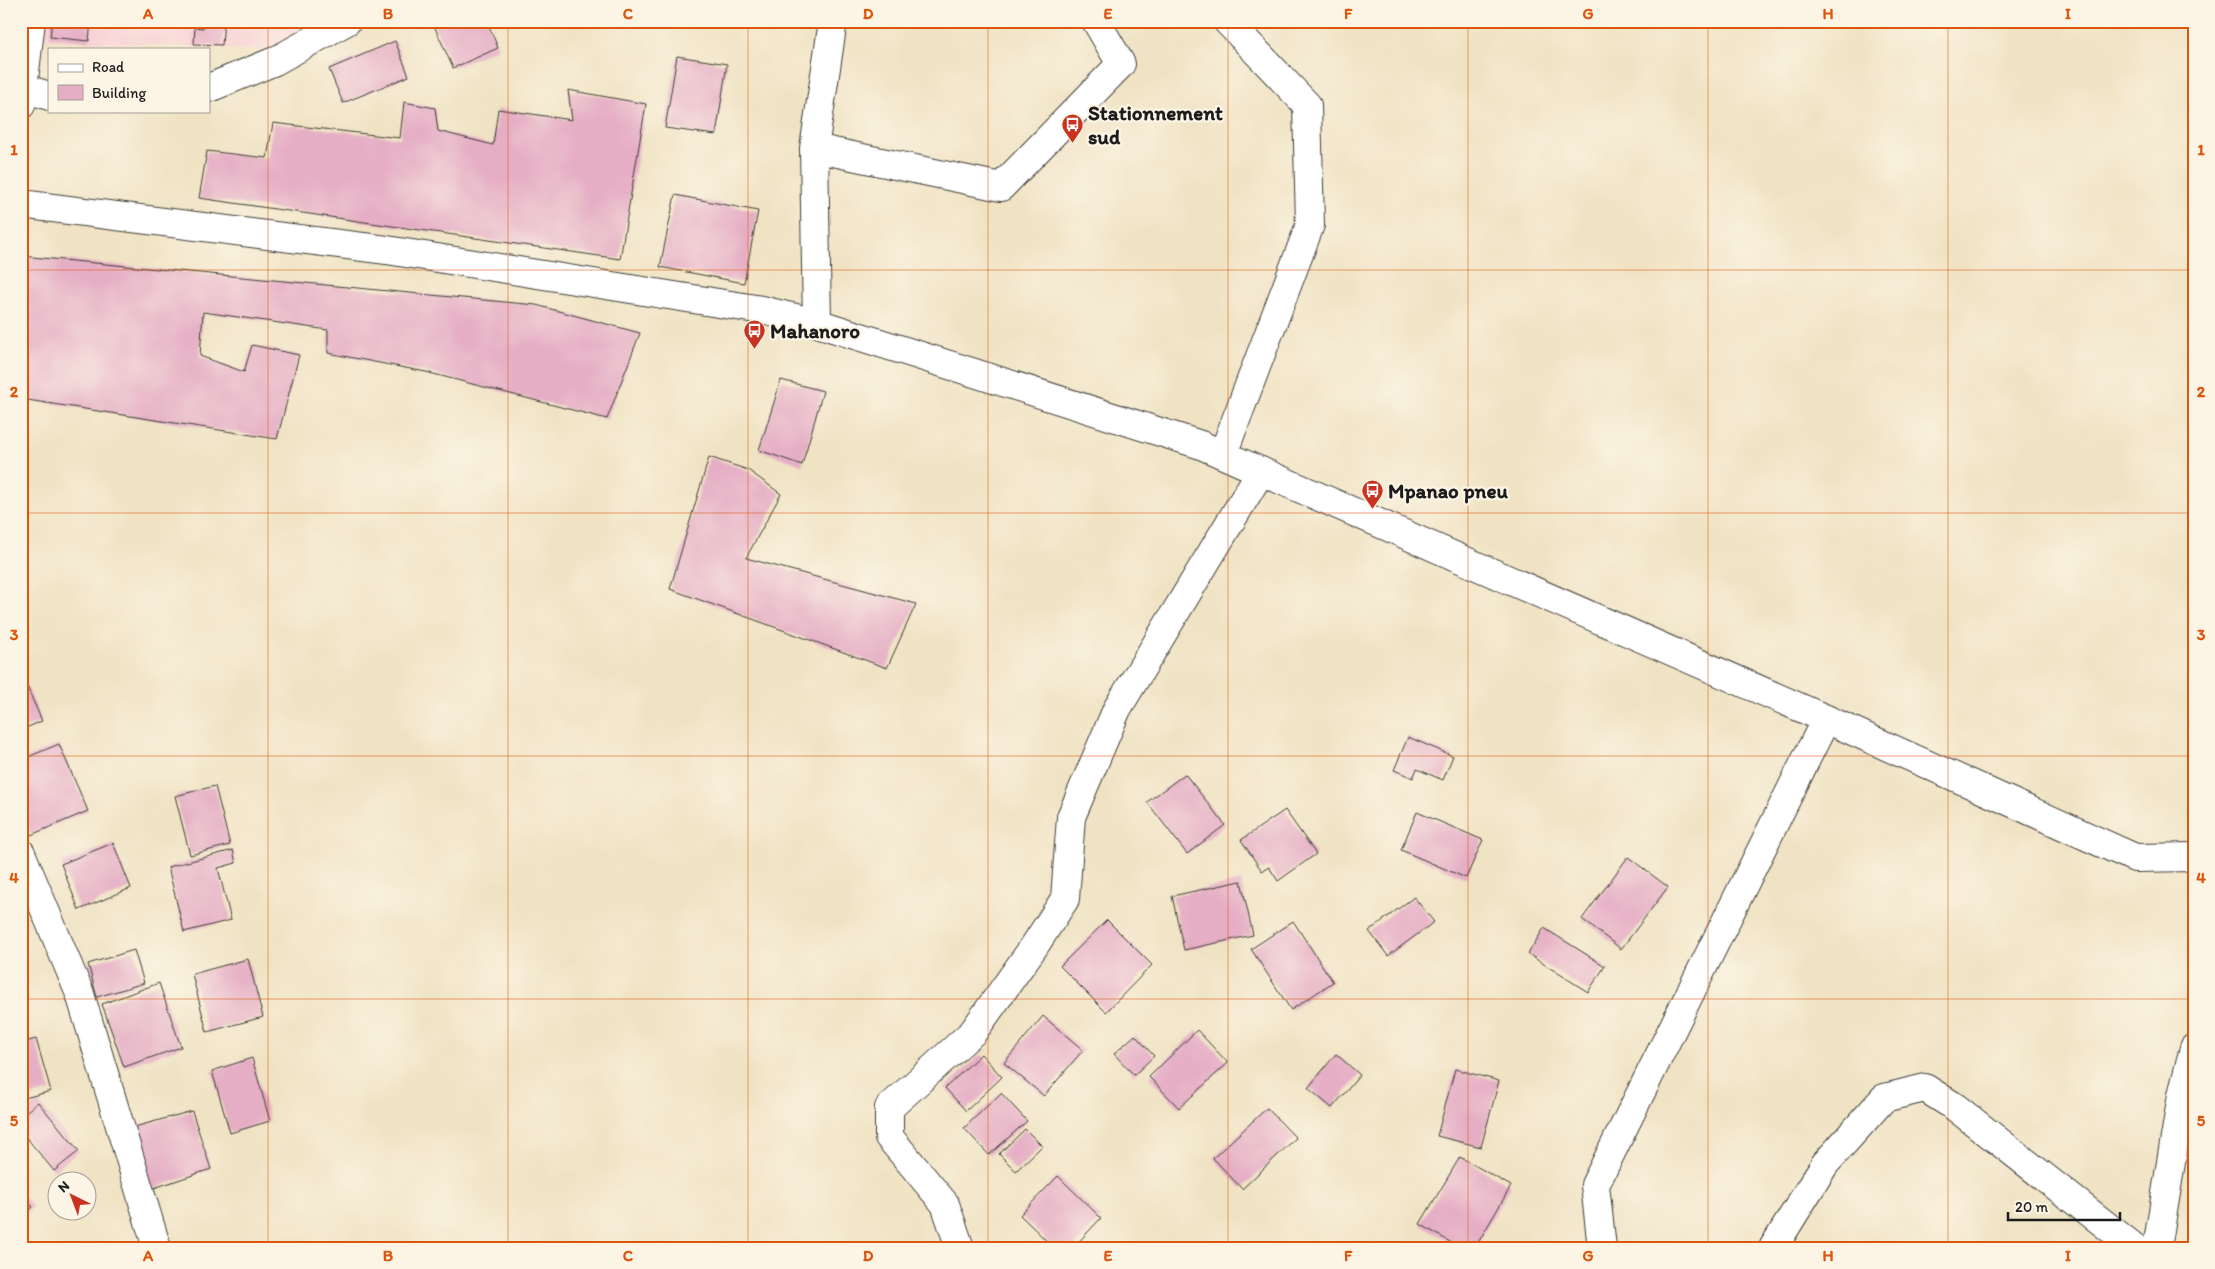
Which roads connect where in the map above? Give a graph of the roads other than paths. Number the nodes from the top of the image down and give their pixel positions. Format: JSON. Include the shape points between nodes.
{"nodes":[{"id":1,"x":32,"y":21,"type":"edge"},
{"id":2,"x":347,"y":21,"type":"edge"},
{"id":3,"x":833,"y":21,"type":"edge"},
{"id":4,"x":1096,"y":21,"type":"edge"},
{"id":5,"x":1228,"y":21,"type":"edge"},
{"id":6,"x":210,"y":88,"type":"edge"},
{"id":7,"x":31,"y":96,"type":"edge"},
{"id":8,"x":814,"y":148,"type":"junction"},
{"id":9,"x":21,"y":204,"type":"edge"},
{"id":10,"x":817,"y":323,"type":"junction"},
{"id":11,"x":1223,"y":454,"type":"junction"},
{"id":12,"x":1261,"y":471,"type":"junction"},
{"id":13,"x":1826,"y":718,"type":"junction"},
{"id":14,"x":21,"y":853,"type":"edge"},
{"id":15,"x":2194,"y":857,"type":"edge"},
{"id":16,"x":2194,"y":1048,"type":"edge"},
{"id":17,"x":157,"y":1248,"type":"edge"},
{"id":18,"x":960,"y":1248,"type":"edge"},
{"id":19,"x":1602,"y":1248,"type":"edge"},
{"id":20,"x":1773,"y":1248,"type":"edge"},
{"id":21,"x":2135,"y":1248,"type":"edge"},
{"id":22,"x":2157,"y":1248,"type":"edge"}],
"edges":[{"from":1,"to":7,"type":"street"},
{"from":2,"to":6,"type":"street","via":[[275,61]]},
{"from":3,"to":8,"type":"street"},
{"from":4,"to":8,"type":"street","via":[[1121,64],[1001,187]]},
{"from":5,"to":11,"type":"street","via":[[1307,105],[1310,225]]},
{"from":8,"to":10,"type":"street"},
{"from":9,"to":10,"type":"street","via":[[387,250],[762,310]]},
{"from":10,"to":11,"type":"street"},
{"from":11,"to":12,"type":"street"},
{"from":12,"to":13,"type":"street"},
{"from":12,"to":18,"type":"street","via":[[1117,709],[1071,817],[1064,899],[973,1032],[889,1108],[890,1136],[945,1204]]},
{"from":13,"to":15,"type":"street","via":[[2134,858]]},
{"from":13,"to":19,"type":"street","via":[[1595,1185]]},
{"from":14,"to":17,"type":"street","via":[[80,994]]},
{"from":16,"to":22,"type":"street","via":[[2182,1095]]},
{"from":20,"to":21,"type":"street","via":[[1825,1164],[1884,1098],[1925,1088],[1955,1107]]}]}
